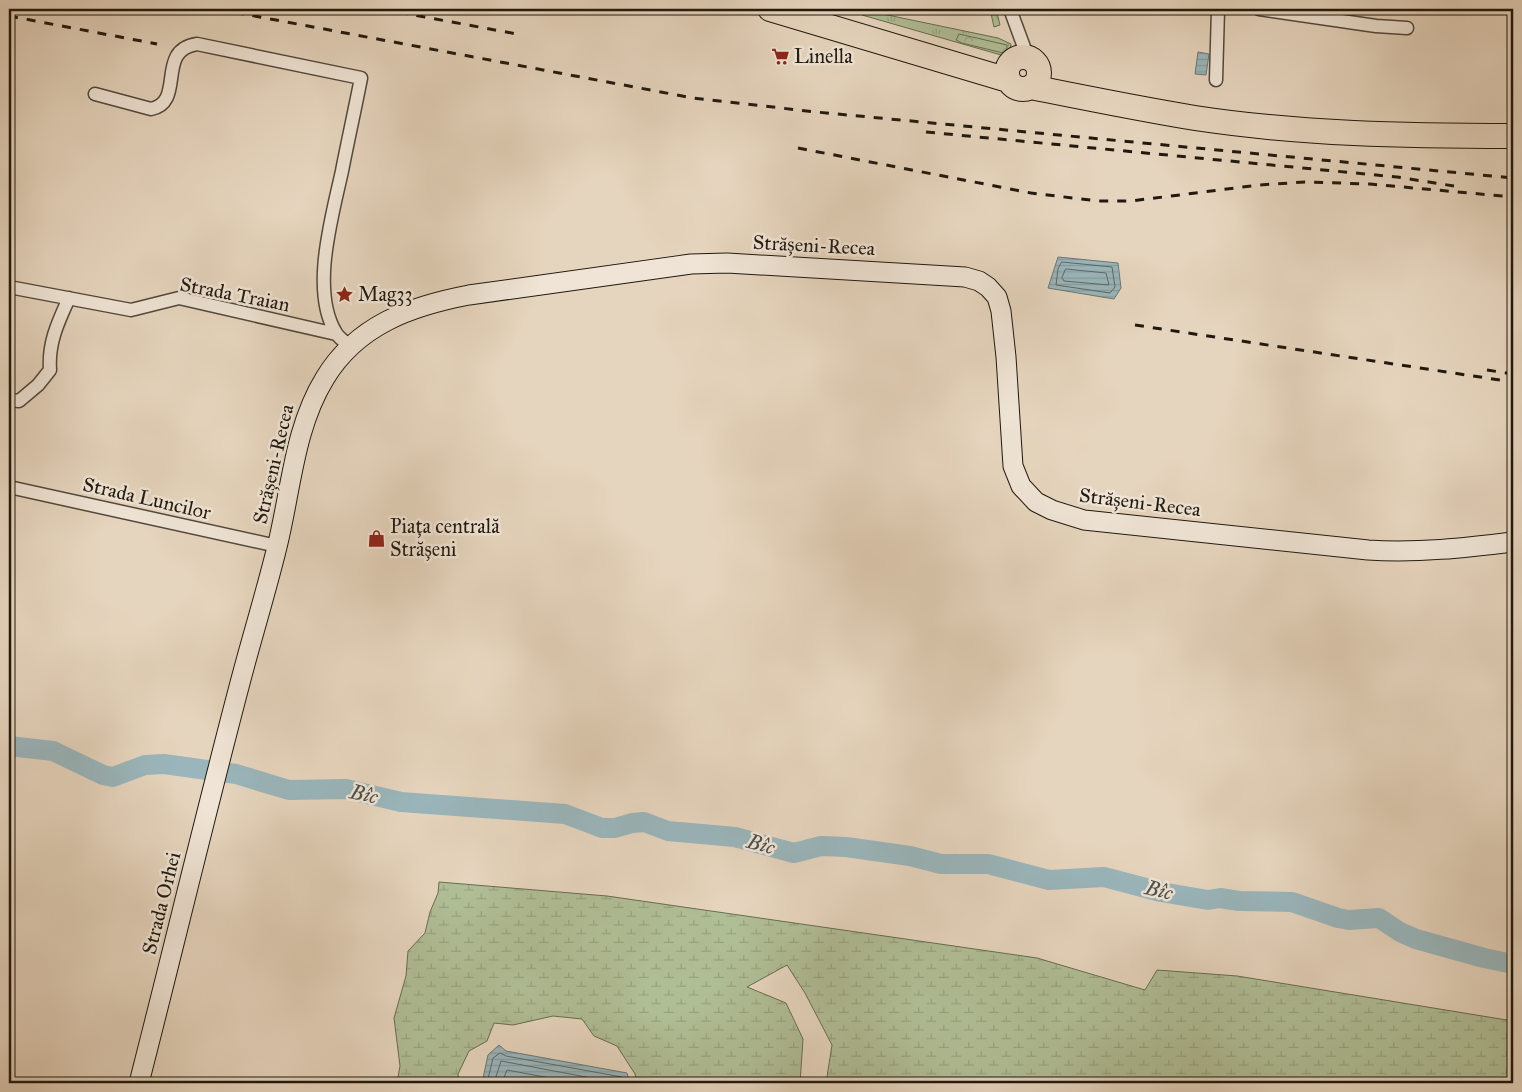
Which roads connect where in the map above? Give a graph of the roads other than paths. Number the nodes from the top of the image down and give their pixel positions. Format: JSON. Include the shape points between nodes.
{"nodes":[{"id":1,"x":770,"y":9,"type":"edge"},
{"id":2,"x":808,"y":9,"type":"edge"},
{"id":3,"x":1010,"y":9,"type":"edge"},
{"id":4,"x":1218,"y":9,"type":"edge"},
{"id":5,"x":1259,"y":9,"type":"edge"},
{"id":6,"x":1406,"y":28,"type":"dead end"},
{"id":7,"x":1023,"y":73,"type":"junction"},
{"id":8,"x":1216,"y":80,"type":"dead end"},
{"id":9,"x":95,"y":94,"type":"dead end"},
{"id":10,"x":1513,"y":123,"type":"edge"},
{"id":11,"x":1513,"y":136,"type":"edge"},
{"id":12,"x":9,"y":288,"type":"edge"},
{"id":13,"x":69,"y":298,"type":"junction"},
{"id":14,"x":343,"y":340,"type":"junction"},
{"id":15,"x":9,"y":400,"type":"edge"},
{"id":16,"x":9,"y":487,"type":"edge"},
{"id":17,"x":1513,"y":542,"type":"edge"},
{"id":18,"x":277,"y":546,"type":"junction"},
{"id":19,"x":228,"y":734,"type":"joint"},
{"id":20,"x":139,"y":1083,"type":"edge"}],
"edges":[{"from":1,"to":7,"type":"highway"},
{"from":2,"to":7,"type":"highway"},
{"from":3,"to":7,"type":"street"},
{"from":4,"to":8,"type":"street"},
{"from":5,"to":6,"type":"street"},
{"from":7,"to":10,"type":"highway","via":[[1270,113],[1364,120]]},
{"from":7,"to":11,"type":"highway","via":[[1072,95],[1196,118],[1383,135]]},
{"from":9,"to":14,"type":"street","via":[[151,110],[158,108],[168,97],[176,56],[188,46],[197,44],[361,78],[326,252],[325,295]]},
{"from":12,"to":13,"type":"street","name":"Strada Traian"},
{"from":13,"to":14,"type":"street","name":"Strada Traian","via":[[130,310],[178,298]]},
{"from":13,"to":15,"type":"street","via":[[54,329],[50,370],[19,401]]},
{"from":14,"to":17,"type":"main road","name":"Strășeni-Recea","via":[[402,312],[441,300],[691,264],[726,263],[965,277],[979,281],[997,297],[1006,357],[1012,466],[1021,486],[1036,502],[1052,510],[1084,520],[1376,551],[1454,550]]},
{"from":14,"to":18,"type":"main road","name":"Strășeni-Recea","via":[[310,403]]},
{"from":16,"to":18,"type":"street","name":"Strada Luncilor"},
{"from":18,"to":19,"type":"main road","name":"Strășeni-Recea"},
{"from":19,"to":20,"type":"main road","name":"Strada Orhei"}]}
